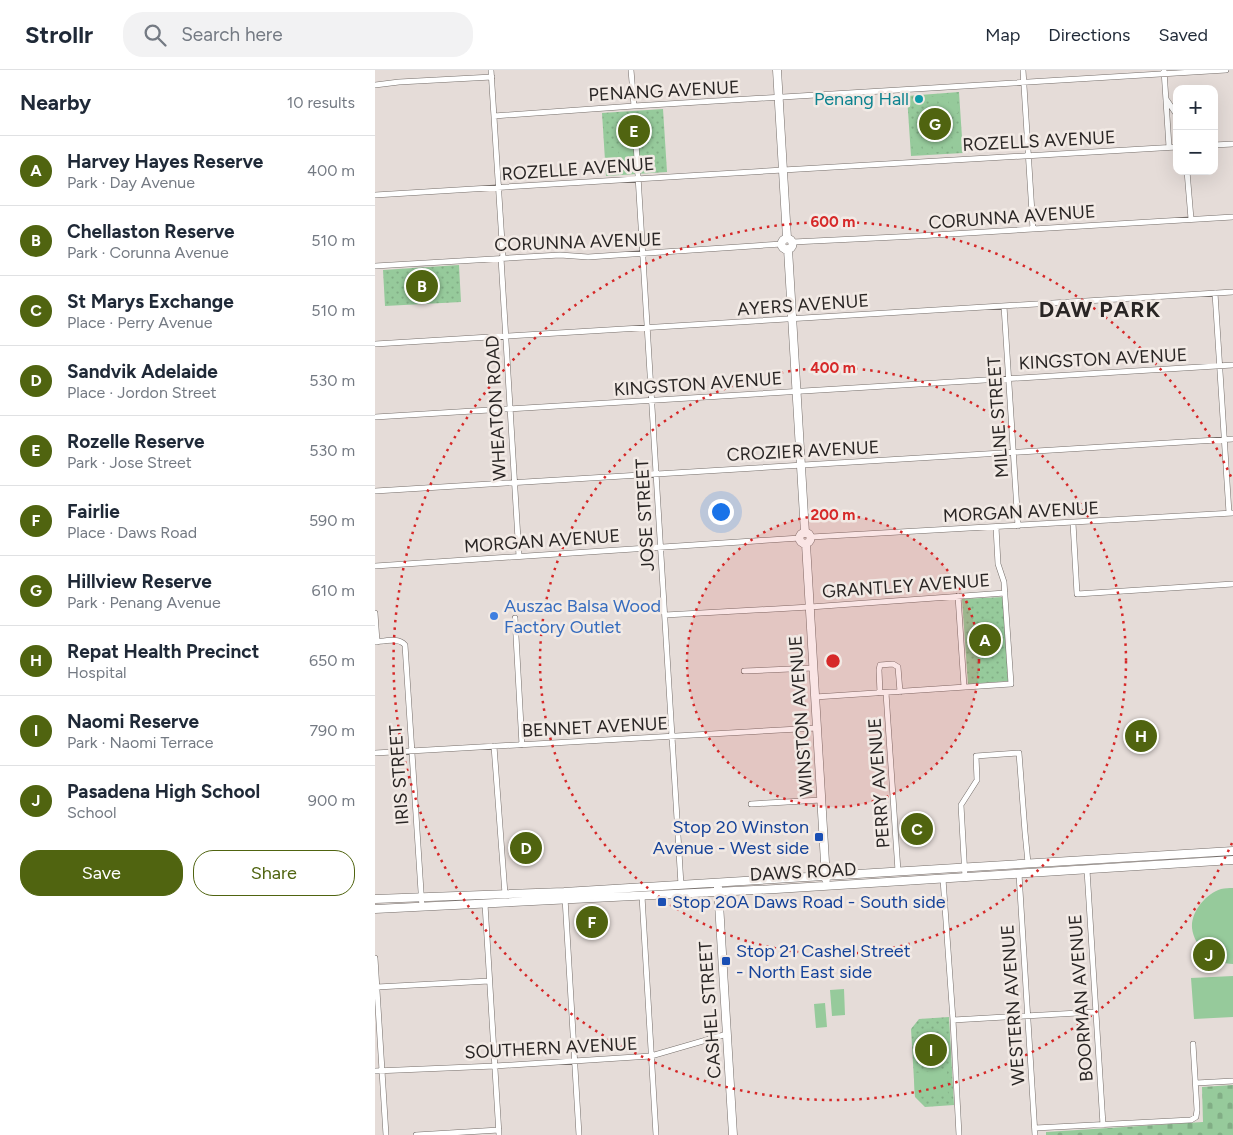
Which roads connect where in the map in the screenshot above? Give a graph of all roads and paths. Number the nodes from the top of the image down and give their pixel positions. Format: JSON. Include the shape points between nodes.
{"nodes":[{"id":1,"x":491,"y":70,"type":"edge"},
{"id":2,"x":631,"y":70,"type":"edge"},
{"id":3,"x":777,"y":70,"type":"edge"},
{"id":4,"x":1023,"y":70,"type":"edge"},
{"id":5,"x":1226,"y":70,"type":"edge"},
{"id":6,"x":1164,"y":72,"type":"edge"},
{"id":7,"x":492,"y":77,"type":"junction"},
{"id":8,"x":1024,"y":82,"type":"junction"},
{"id":9,"x":375,"y":85,"type":"edge"},
{"id":10,"x":778,"y":98,"type":"junction"},
{"id":11,"x":1166,"y":98,"type":"junction"},
{"id":12,"x":634,"y":106,"type":"junction"},
{"id":13,"x":1173,"y":109,"type":"edge"},
{"id":14,"x":494,"y":116,"type":"junction"},
{"id":15,"x":636,"y":143,"type":"dead end"},
{"id":16,"x":1218,"y":144,"type":"edge"},
{"id":17,"x":1233,"y":144,"type":"edge"},
{"id":18,"x":1169,"y":147,"type":"junction"},
{"id":19,"x":1173,"y":147,"type":"edge"},
{"id":20,"x":1028,"y":156,"type":"junction"},
{"id":21,"x":783,"y":170,"type":"junction"},
{"id":22,"x":1187,"y":175,"type":"edge"},
{"id":23,"x":638,"y":179,"type":"junction"},
{"id":24,"x":499,"y":188,"type":"junction"},
{"id":25,"x":375,"y":196,"type":"edge"},
{"id":26,"x":1233,"y":217,"type":"edge"},
{"id":27,"x":1191,"y":219,"type":"junction"},
{"id":28,"x":1033,"y":229,"type":"junction"},
{"id":29,"x":787,"y":243,"type":"junction"},
{"id":30,"x":643,"y":254,"type":"junction"},
{"id":31,"x":502,"y":258,"type":"junction"},
{"id":32,"x":375,"y":266,"type":"edge"},
{"id":33,"x":1233,"y":292,"type":"edge"},
{"id":34,"x":1215,"y":293,"type":"junction"},
{"id":35,"x":1005,"y":306,"type":"junction"},
{"id":36,"x":792,"y":319,"type":"junction"},
{"id":37,"x":647,"y":328,"type":"junction"},
{"id":38,"x":506,"y":336,"type":"junction"},
{"id":39,"x":375,"y":344,"type":"edge"},
{"id":40,"x":1233,"y":365,"type":"edge"},
{"id":41,"x":1220,"y":366,"type":"junction"},
{"id":42,"x":1009,"y":378,"type":"junction"},
{"id":43,"x":796,"y":392,"type":"junction"},
{"id":44,"x":652,"y":400,"type":"junction"},
{"id":45,"x":510,"y":409,"type":"junction"},
{"id":46,"x":375,"y":417,"type":"edge"},
{"id":47,"x":1224,"y":439,"type":"junction"},
{"id":48,"x":1233,"y":439,"type":"edge"},
{"id":49,"x":1014,"y":452,"type":"junction"},
{"id":50,"x":801,"y":465,"type":"junction"},
{"id":51,"x":656,"y":474,"type":"junction"},
{"id":52,"x":515,"y":483,"type":"junction"},
{"id":53,"x":375,"y":491,"type":"edge"},
{"id":54,"x":1231,"y":513,"type":"edge"},
{"id":55,"x":1073,"y":523,"type":"junction"},
{"id":56,"x":1018,"y":526,"type":"junction"},
{"id":57,"x":995,"y":527,"type":"junction"},
{"id":58,"x":805,"y":538,"type":"junction"},
{"id":59,"x":661,"y":547,"type":"junction"},
{"id":60,"x":519,"y":556,"type":"junction"},
{"id":61,"x":375,"y":566,"type":"edge"},
{"id":62,"x":1233,"y":584,"type":"edge"},
{"id":63,"x":1005,"y":593,"type":"junction"},
{"id":64,"x":958,"y":596,"type":"junction"},
{"id":65,"x":810,"y":607,"type":"junction"},
{"id":66,"x":375,"y":614,"type":"edge"},
{"id":67,"x":665,"y":616,"type":"junction"},
{"id":68,"x":515,"y":618,"type":"dead end"},
{"id":69,"x":376,"y":642,"type":"edge"},
{"id":70,"x":813,"y":668,"type":"junction"},
{"id":71,"x":744,"y":671,"type":"dead end"},
{"id":72,"x":964,"y":687,"type":"junction"},
{"id":73,"x":900,"y":692,"type":"junction"},
{"id":74,"x":883,"y":693,"type":"junction"},
{"id":75,"x":815,"y":698,"type":"junction"},
{"id":76,"x":817,"y":728,"type":"junction"},
{"id":77,"x":672,"y":736,"type":"junction"},
{"id":78,"x":522,"y":745,"type":"junction"},
{"id":79,"x":495,"y":746,"type":"junction"},
{"id":80,"x":412,"y":751,"type":"junction"},
{"id":81,"x":375,"y":753,"type":"edge"},
{"id":82,"x":821,"y":800,"type":"junction"},
{"id":83,"x":751,"y":804,"type":"dead end"},
{"id":84,"x":1175,"y":854,"type":"junction"},
{"id":85,"x":1185,"y":854,"type":"junction"},
{"id":86,"x":1231,"y":854,"type":"edge"},
{"id":87,"x":1099,"y":859,"type":"junction"},
{"id":88,"x":1070,"y":860,"type":"junction"},
{"id":89,"x":1028,"y":863,"type":"junction"},
{"id":90,"x":1181,"y":864,"type":"junction"},
{"id":91,"x":965,"y":867,"type":"junction"},
{"id":92,"x":1087,"y":870,"type":"junction"},
{"id":93,"x":898,"y":871,"type":"junction"},
{"id":94,"x":1019,"y":874,"type":"junction"},
{"id":95,"x":826,"y":875,"type":"junction"},
{"id":96,"x":965,"y":877,"type":"junction"},
{"id":97,"x":943,"y":879,"type":"junction"},
{"id":98,"x":717,"y":883,"type":"junction"},
{"id":99,"x":681,"y":885,"type":"junction"},
{"id":100,"x":827,"y":886,"type":"junction"},
{"id":101,"x":718,"y":892,"type":"junction"},
{"id":102,"x":505,"y":894,"type":"junction"},
{"id":103,"x":565,"y":896,"type":"junction"},
{"id":104,"x":642,"y":896,"type":"junction"},
{"id":105,"x":421,"y":897,"type":"junction"},
{"id":106,"x":375,"y":899,"type":"edge"},
{"id":107,"x":485,"y":904,"type":"junction"},
{"id":108,"x":422,"y":907,"type":"junction"},
{"id":109,"x":375,"y":910,"type":"edge"},
{"id":110,"x":375,"y":958,"type":"edge"},
{"id":111,"x":489,"y":981,"type":"junction"},
{"id":112,"x":376,"y":983,"type":"edge"},
{"id":113,"x":1096,"y":1012,"type":"junction"},
{"id":114,"x":1027,"y":1016,"type":"junction"},
{"id":115,"x":953,"y":1020,"type":"junction"},
{"id":116,"x":727,"y":1034,"type":"junction"},
{"id":117,"x":1193,"y":1044,"type":"dead end"},
{"id":118,"x":651,"y":1056,"type":"junction"},
{"id":119,"x":575,"y":1061,"type":"junction"},
{"id":120,"x":495,"y":1066,"type":"junction"},
{"id":121,"x":375,"y":1071,"type":"edge"},
{"id":122,"x":382,"y":1071,"type":"junction"},
{"id":123,"x":1233,"y":1081,"type":"edge"},
{"id":124,"x":1196,"y":1083,"type":"junction"},
{"id":125,"x":1103,"y":1125,"type":"junction"},
{"id":126,"x":1035,"y":1128,"type":"junction"},
{"id":127,"x":499,"y":1132,"type":"edge"},
{"id":128,"x":386,"y":1135,"type":"edge"},
{"id":129,"x":416,"y":1135,"type":"edge"},
{"id":130,"x":579,"y":1135,"type":"edge"},
{"id":131,"x":656,"y":1135,"type":"edge"},
{"id":132,"x":733,"y":1135,"type":"edge"},
{"id":133,"x":959,"y":1135,"type":"edge"},
{"id":134,"x":1035,"y":1135,"type":"edge"}],
"edges":[{"from":1,"to":7,"type":"street","name":"WHEATON ROAD"},
{"from":2,"to":12,"type":"street"},
{"from":3,"to":10,"type":"main road","name":"WINSTON AVENUE"},
{"from":4,"to":8,"type":"street"},
{"from":5,"to":6,"type":"street","name":"PENANG AVENUE"},
{"from":6,"to":8,"type":"street","name":"PENANG AVENUE"},
{"from":6,"to":11,"type":"street"},
{"from":7,"to":9,"type":"street"},
{"from":7,"to":14,"type":"street","name":"WHEATON ROAD"},
{"from":8,"to":10,"type":"street","name":"PENANG AVENUE"},
{"from":8,"to":20,"type":"street"},
{"from":10,"to":12,"type":"street","name":"PENANG AVENUE"},
{"from":10,"to":21,"type":"main road","name":"WINSTON AVENUE"},
{"from":11,"to":13,"type":"street"},
{"from":11,"to":18,"type":"street"},
{"from":12,"to":14,"type":"street","name":"PENANG AVENUE"},
{"from":14,"to":24,"type":"street","name":"WHEATON ROAD"},
{"from":15,"to":23,"type":"street","name":"JOSE STREET"},
{"from":16,"to":17,"type":"street"},
{"from":18,"to":19,"type":"street","name":"ROZELLS AVENUE"},
{"from":18,"to":20,"type":"street","name":"ROZELLS AVENUE"},
{"from":20,"to":21,"type":"street","name":"ROZELLS AVENUE"},
{"from":20,"to":28,"type":"street"},
{"from":21,"to":23,"type":"street","name":"ROZELLE AVENUE"},
{"from":21,"to":29,"type":"main road","name":"WINSTON AVENUE"},
{"from":22,"to":27,"type":"street"},
{"from":23,"to":24,"type":"street","name":"ROZELLE AVENUE"},
{"from":23,"to":30,"type":"street","name":"JOSE STREET"},
{"from":24,"to":25,"type":"street","name":"ROZELLE AVENUE"},
{"from":24,"to":31,"type":"street","name":"WHEATON ROAD"},
{"from":26,"to":27,"type":"street","name":"CORUNNA AVENUE"},
{"from":27,"to":28,"type":"street","name":"CORUNNA AVENUE"},
{"from":28,"to":29,"type":"street","name":"CORUNNA AVENUE"},
{"from":29,"to":30,"type":"street","name":"CORUNNA AVENUE"},
{"from":29,"to":36,"type":"main road","name":"WINSTON AVENUE"},
{"from":30,"to":31,"type":"street","name":"CORUNNA AVENUE"},
{"from":30,"to":37,"type":"street","name":"JOSE STREET"},
{"from":31,"to":32,"type":"street","name":"CORUNNA AVENUE"},
{"from":31,"to":38,"type":"street","name":"WHEATON ROAD"},
{"from":33,"to":34,"type":"street","name":"AYERS AVENUE"},
{"from":34,"to":35,"type":"street","name":"AYERS AVENUE"},
{"from":34,"to":41,"type":"street"},
{"from":35,"to":36,"type":"street","name":"AYERS AVENUE"},
{"from":35,"to":42,"type":"street","name":"MILNE STREET"},
{"from":36,"to":37,"type":"street","name":"AYERS AVENUE"},
{"from":36,"to":43,"type":"main road","name":"WINSTON AVENUE"},
{"from":37,"to":38,"type":"street","name":"AYERS AVENUE"},
{"from":37,"to":44,"type":"street","name":"JOSE STREET"},
{"from":38,"to":39,"type":"street","name":"AYERS AVENUE"},
{"from":38,"to":45,"type":"street","name":"WHEATON ROAD"},
{"from":40,"to":41,"type":"street","name":"KINGSTON AVENUE"},
{"from":41,"to":42,"type":"street","name":"KINGSTON AVENUE"},
{"from":41,"to":47,"type":"street"},
{"from":42,"to":43,"type":"street","name":"KINGSTON AVENUE"},
{"from":42,"to":49,"type":"street","name":"MILNE STREET"},
{"from":43,"to":44,"type":"street","name":"KINGSTON AVENUE"},
{"from":43,"to":50,"type":"main road","name":"WINSTON AVENUE"},
{"from":44,"to":45,"type":"street","name":"KINGSTON AVENUE"},
{"from":44,"to":51,"type":"street","name":"JOSE STREET"},
{"from":45,"to":46,"type":"street","name":"KINGSTON AVENUE"},
{"from":45,"to":52,"type":"street","name":"WHEATON ROAD"},
{"from":47,"to":48,"type":"street","name":"CROZIER AVENUE"},
{"from":47,"to":49,"type":"street","name":"CROZIER AVENUE"},
{"from":47,"to":54,"type":"street"},
{"from":49,"to":50,"type":"street","name":"CROZIER AVENUE"},
{"from":49,"to":56,"type":"street","name":"MILNE STREET"},
{"from":50,"to":51,"type":"street","name":"CROZIER AVENUE"},
{"from":50,"to":58,"type":"main road","name":"WINSTON AVENUE"},
{"from":51,"to":52,"type":"street","name":"CROZIER AVENUE"},
{"from":51,"to":59,"type":"street","name":"JOSE STREET"},
{"from":52,"to":53,"type":"street","name":"CROZIER AVENUE"},
{"from":52,"to":60,"type":"street","name":"WHEATON ROAD"},
{"from":54,"to":55,"type":"street","name":"MORGAN AVENUE"},
{"from":55,"to":56,"type":"street","name":"MORGAN AVENUE"},
{"from":55,"to":62,"type":"street","via":[[1077,594]]},
{"from":56,"to":57,"type":"street","name":"MORGAN AVENUE"},
{"from":57,"to":58,"type":"street","name":"MORGAN AVENUE"},
{"from":57,"to":63,"type":"street","via":[[998,564]]},
{"from":58,"to":59,"type":"street","name":"MORGAN AVENUE"},
{"from":58,"to":65,"type":"main road","name":"WINSTON AVENUE"},
{"from":59,"to":60,"type":"street","name":"MORGAN AVENUE"},
{"from":59,"to":67,"type":"street","name":"JOSE STREET"},
{"from":60,"to":61,"type":"street","name":"MORGAN AVENUE"},
{"from":63,"to":64,"type":"street","name":"GRANTLEY AVENUE"},
{"from":63,"to":72,"type":"street","via":[[1011,684]]},
{"from":64,"to":65,"type":"street","name":"GRANTLEY AVENUE"},
{"from":64,"to":72,"type":"street"},
{"from":65,"to":67,"type":"street","name":"GRANTLEY AVENUE"},
{"from":65,"to":70,"type":"main road","name":"WINSTON AVENUE"},
{"from":66,"to":69,"type":"street"},
{"from":67,"to":77,"type":"street","name":"JOSE STREET"},
{"from":68,"to":78,"type":"street"},
{"from":69,"to":80,"type":"street","name":"IRIS STREET","via":[[398,640],[405,645]]},
{"from":70,"to":71,"type":"street"},
{"from":70,"to":75,"type":"main road","name":"WINSTON AVENUE"},
{"from":72,"to":73,"type":"street"},
{"from":73,"to":74,"type":"street"},
{"from":73,"to":74,"type":"street","name":"PERRY AVENUE","via":[[898,667],[893,664],[881,665],[879,670]]},
{"from":74,"to":75,"type":"street"},
{"from":74,"to":93,"type":"street","name":"PERRY AVENUE"},
{"from":75,"to":76,"type":"main road","name":"WINSTON AVENUE"},
{"from":76,"to":77,"type":"street","name":"BENNET AVENUE"},
{"from":76,"to":82,"type":"main road","name":"WINSTON AVENUE"},
{"from":77,"to":78,"type":"street","name":"BENNET AVENUE"},
{"from":77,"to":99,"type":"street","name":"JOSE STREET"},
{"from":78,"to":79,"type":"street","name":"BENNET AVENUE"},
{"from":79,"to":80,"type":"street","name":"BENNET AVENUE"},
{"from":79,"to":102,"type":"street"},
{"from":80,"to":81,"type":"street","name":"BENNET AVENUE"},
{"from":80,"to":105,"type":"street","name":"IRIS STREET"},
{"from":82,"to":83,"type":"street"},
{"from":82,"to":95,"type":"main road","name":"WINSTON AVENUE"},
{"from":84,"to":85,"type":"main road","name":"DAWS ROAD"},
{"from":84,"to":87,"type":"main road","name":"DAWS ROAD"},
{"from":84,"to":90,"type":"main road"},
{"from":85,"to":86,"type":"main road","name":"DAWS ROAD"},
{"from":85,"to":90,"type":"main road"},
{"from":86,"to":90,"type":"main road","name":"DAWS ROAD","via":[[1218,861]]},
{"from":87,"to":88,"type":"main road","name":"DAWS ROAD"},
{"from":87,"to":92,"type":"main road"},
{"from":88,"to":89,"type":"main road","name":"DAWS ROAD"},
{"from":88,"to":92,"type":"main road"},
{"from":89,"to":91,"type":"main road","name":"DAWS ROAD"},
{"from":89,"to":91,"type":"street","via":[[1019,753],[976,756],[977,780],[961,805]]},
{"from":90,"to":92,"type":"main road","name":"DAWS ROAD"},
{"from":91,"to":93,"type":"main road","name":"DAWS ROAD"},
{"from":91,"to":96,"type":"street"},
{"from":92,"to":94,"type":"main road","name":"DAWS ROAD"},
{"from":92,"to":113,"type":"street","name":"BOORMAN AVENUE"},
{"from":93,"to":95,"type":"main road","name":"DAWS ROAD"},
{"from":94,"to":96,"type":"main road","name":"DAWS ROAD"},
{"from":94,"to":114,"type":"street","name":"WESTERN AVENUE"},
{"from":95,"to":98,"type":"main road","name":"DAWS ROAD"},
{"from":95,"to":100,"type":"main road","name":"WINSTON AVENUE"},
{"from":96,"to":97,"type":"main road","name":"DAWS ROAD"},
{"from":97,"to":100,"type":"main road","name":"DAWS ROAD"},
{"from":97,"to":115,"type":"street"},
{"from":98,"to":99,"type":"main road","name":"DAWS ROAD"},
{"from":98,"to":101,"type":"main road","name":"CASHEL STREET"},
{"from":99,"to":103,"type":"main road","name":"DAWS ROAD"},
{"from":100,"to":101,"type":"main road","name":"DAWS ROAD"},
{"from":101,"to":104,"type":"main road","name":"DAWS ROAD"},
{"from":101,"to":116,"type":"main road","name":"CASHEL STREET"},
{"from":102,"to":103,"type":"main road","name":"DAWS ROAD"},
{"from":102,"to":105,"type":"main road","name":"DAWS ROAD"},
{"from":103,"to":104,"type":"main road","name":"DAWS ROAD"},
{"from":103,"to":107,"type":"main road","name":"DAWS ROAD"},
{"from":103,"to":119,"type":"street"},
{"from":104,"to":118,"type":"street"},
{"from":105,"to":106,"type":"main road","name":"DAWS ROAD"},
{"from":105,"to":108,"type":"street","name":"IRIS STREET"},
{"from":107,"to":108,"type":"main road","name":"DAWS ROAD"},
{"from":107,"to":111,"type":"street"},
{"from":108,"to":109,"type":"main road","name":"DAWS ROAD"},
{"from":110,"to":112,"type":"street"},
{"from":111,"to":112,"type":"street"},
{"from":111,"to":120,"type":"street"},
{"from":112,"to":122,"type":"street"},
{"from":113,"to":114,"type":"street"},
{"from":113,"to":125,"type":"street","name":"BOORMAN AVENUE"},
{"from":114,"to":115,"type":"street"},
{"from":114,"to":126,"type":"street","name":"WESTERN AVENUE"},
{"from":115,"to":133,"type":"street"},
{"from":116,"to":118,"type":"street","name":"SOUTHERN AVENUE"},
{"from":116,"to":132,"type":"main road","name":"CASHEL STREET"},
{"from":117,"to":124,"type":"street"},
{"from":118,"to":119,"type":"street","name":"SOUTHERN AVENUE"},
{"from":118,"to":131,"type":"street"},
{"from":119,"to":120,"type":"street","name":"SOUTHERN AVENUE"},
{"from":119,"to":130,"type":"street"},
{"from":120,"to":122,"type":"street","name":"SOUTHERN AVENUE"},
{"from":120,"to":127,"type":"street"},
{"from":121,"to":122,"type":"street","name":"SOUTHERN AVENUE"},
{"from":122,"to":128,"type":"street"},
{"from":123,"to":124,"type":"street"},
{"from":124,"to":125,"type":"street","via":[[1197,1110],[1191,1120]]},
{"from":125,"to":126,"type":"street"},
{"from":126,"to":134,"type":"street","name":"WESTERN AVENUE"},
{"from":127,"to":129,"type":"street"}]}
